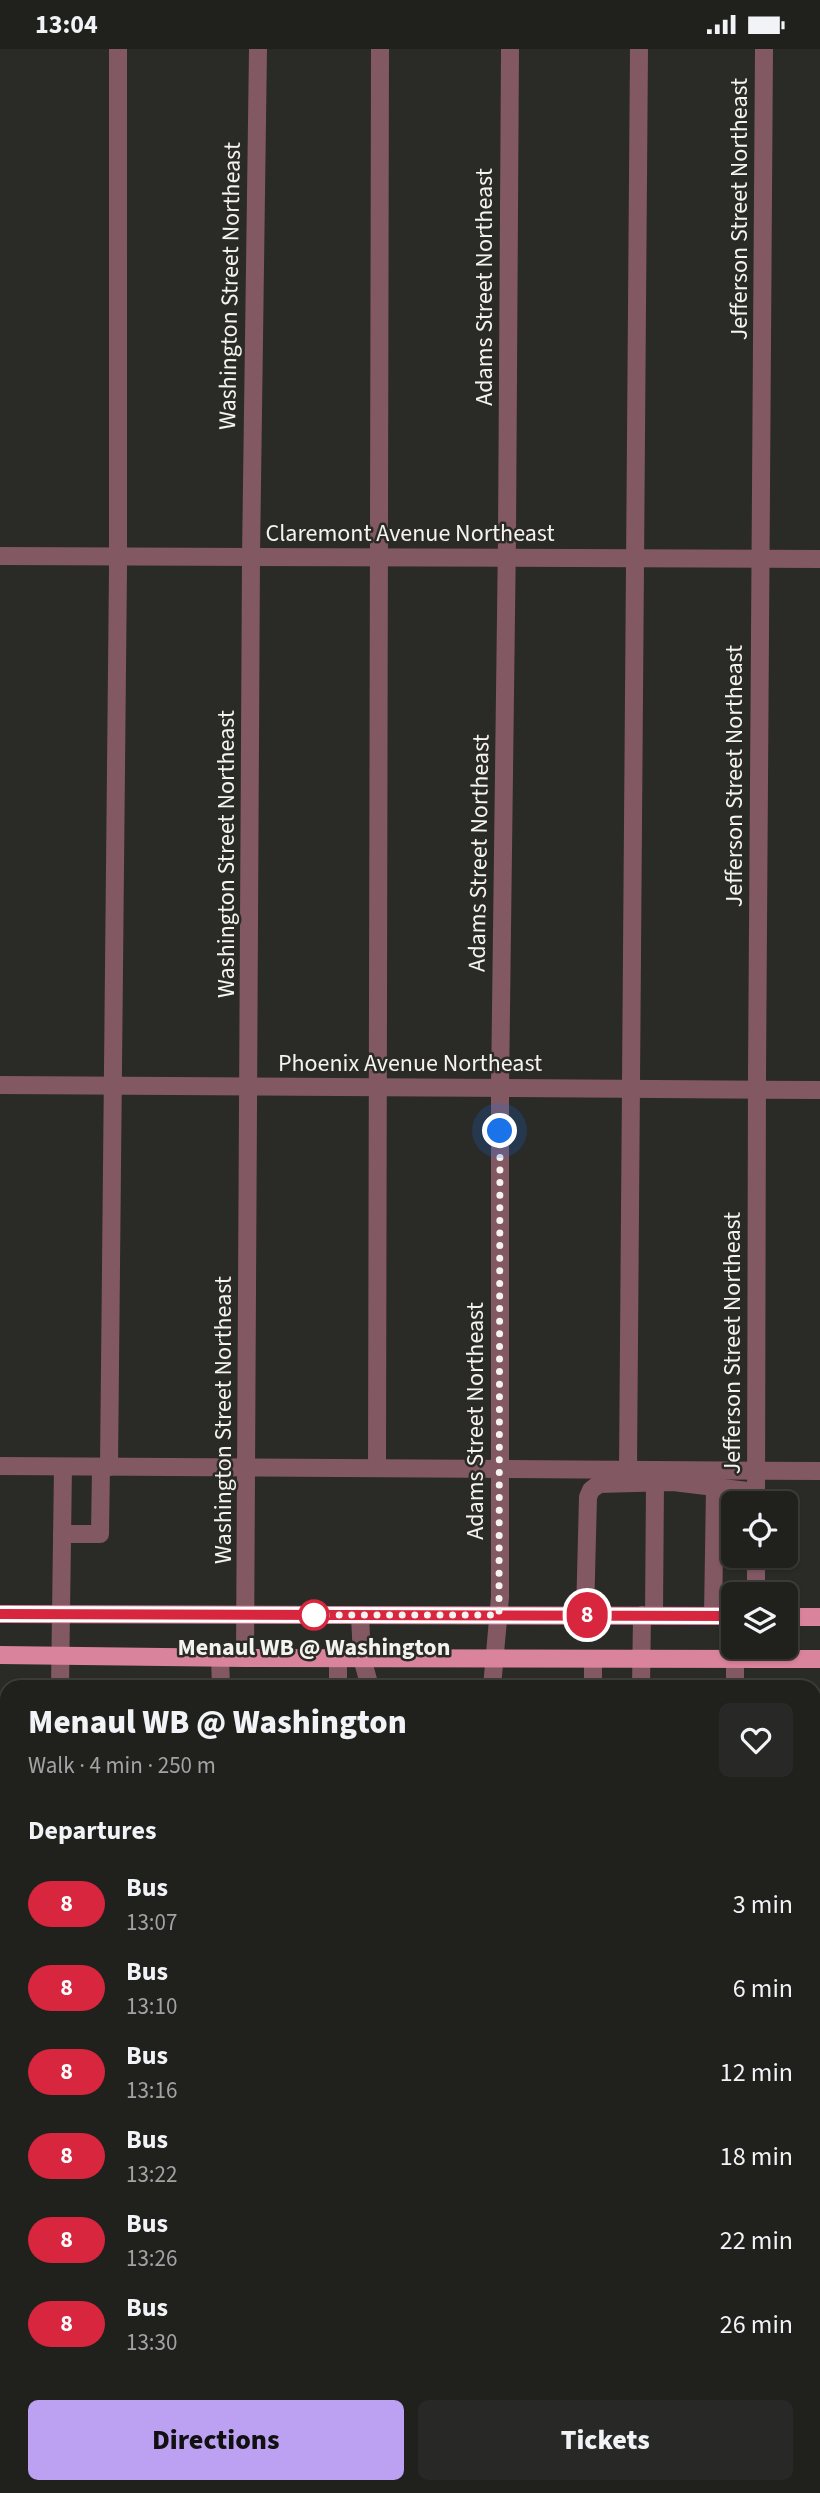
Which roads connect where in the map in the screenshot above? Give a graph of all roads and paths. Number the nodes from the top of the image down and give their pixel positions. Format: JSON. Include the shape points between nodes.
{"nodes":[{"id":1,"x":118,"y":49,"type":"edge"},
{"id":2,"x":258,"y":49,"type":"edge"},
{"id":3,"x":380,"y":49,"type":"edge"},
{"id":4,"x":510,"y":49,"type":"edge"},
{"id":5,"x":639,"y":49,"type":"edge"},
{"id":6,"x":764,"y":49,"type":"edge"},
{"id":7,"x":0,"y":555,"type":"edge"},
{"id":8,"x":118,"y":556,"type":"junction"},
{"id":9,"x":251,"y":557,"type":"junction"},
{"id":10,"x":378,"y":557,"type":"junction"},
{"id":11,"x":507,"y":558,"type":"junction"},
{"id":12,"x":636,"y":558,"type":"junction"},
{"id":13,"x":760,"y":559,"type":"junction"},
{"id":14,"x":820,"y":559,"type":"edge"},
{"id":15,"x":0,"y":1085,"type":"edge"},
{"id":16,"x":115,"y":1086,"type":"junction"},
{"id":17,"x":249,"y":1087,"type":"junction"},
{"id":18,"x":378,"y":1087,"type":"junction"},
{"id":19,"x":500,"y":1088,"type":"junction"},
{"id":20,"x":632,"y":1089,"type":"junction"},
{"id":21,"x":757,"y":1090,"type":"junction"},
{"id":22,"x":820,"y":1090,"type":"edge"},
{"id":23,"x":0,"y":1466,"type":"edge"},
{"id":24,"x":63,"y":1467,"type":"junction"},
{"id":25,"x":105,"y":1467,"type":"junction"},
{"id":26,"x":247,"y":1467,"type":"junction"},
{"id":27,"x":377,"y":1468,"type":"junction"},
{"id":28,"x":500,"y":1469,"type":"junction"},
{"id":29,"x":628,"y":1470,"type":"junction"},
{"id":30,"x":756,"y":1471,"type":"junction"},
{"id":31,"x":820,"y":1471,"type":"edge"},
{"id":32,"x":655,"y":1483,"type":"junction"},
{"id":33,"x":715,"y":1487,"type":"junction"},
{"id":34,"x":730,"y":1491,"type":"edge"},
{"id":35,"x":756,"y":1491,"type":"edge"},
{"id":36,"x":62,"y":1534,"type":"junction"},
{"id":37,"x":0,"y":1614,"type":"edge"},
{"id":38,"x":62,"y":1615,"type":"junction"},
{"id":39,"x":246,"y":1615,"type":"junction"},
{"id":40,"x":360,"y":1615,"type":"junction"},
{"id":41,"x":499,"y":1615,"type":"junction"},
{"id":42,"x":585,"y":1615,"type":"junction"},
{"id":43,"x":648,"y":1615,"type":"junction"},
{"id":44,"x":713,"y":1616,"type":"junction"},
{"id":45,"x":721,"y":1616,"type":"edge"},
{"id":46,"x":798,"y":1617,"type":"edge"},
{"id":47,"x":820,"y":1617,"type":"edge"},
{"id":48,"x":0,"y":1655,"type":"edge"},
{"id":49,"x":61,"y":1655,"type":"junction"},
{"id":50,"x":798,"y":1657,"type":"edge"},
{"id":51,"x":220,"y":1658,"type":"junction"},
{"id":52,"x":245,"y":1658,"type":"junction"},
{"id":53,"x":338,"y":1658,"type":"junction"},
{"id":54,"x":362,"y":1658,"type":"junction"},
{"id":55,"x":493,"y":1658,"type":"junction"},
{"id":56,"x":593,"y":1658,"type":"junction"},
{"id":57,"x":641,"y":1659,"type":"junction"},
{"id":58,"x":721,"y":1659,"type":"edge"},
{"id":59,"x":735,"y":1659,"type":"edge"},
{"id":60,"x":820,"y":1659,"type":"edge"},
{"id":61,"x":60,"y":1680,"type":"edge"},
{"id":62,"x":221,"y":1680,"type":"edge"},
{"id":63,"x":338,"y":1680,"type":"edge"},
{"id":64,"x":368,"y":1680,"type":"edge"},
{"id":65,"x":492,"y":1680,"type":"edge"},
{"id":66,"x":593,"y":1680,"type":"edge"},
{"id":67,"x":641,"y":1680,"type":"edge"},
{"id":68,"x":735,"y":1680,"type":"edge"}],
"edges":[{"from":1,"to":8,"type":"street"},
{"from":2,"to":9,"type":"street","name":"Washington Street Northeast"},
{"from":3,"to":10,"type":"street"},
{"from":4,"to":11,"type":"street","name":"Adams Street Northeast"},
{"from":5,"to":12,"type":"street"},
{"from":6,"to":13,"type":"street","name":"Jefferson Street Northeast"},
{"from":7,"to":8,"type":"street","name":"Claremont Avenue Northeast"},
{"from":8,"to":9,"type":"street","name":"Claremont Avenue Northeast"},
{"from":8,"to":16,"type":"street"},
{"from":9,"to":10,"type":"street","name":"Claremont Avenue Northeast"},
{"from":9,"to":17,"type":"street","name":"Washington Street Northeast"},
{"from":10,"to":11,"type":"street","name":"Claremont Avenue Northeast"},
{"from":10,"to":18,"type":"street"},
{"from":11,"to":12,"type":"street","name":"Claremont Avenue Northeast"},
{"from":11,"to":19,"type":"street","name":"Adams Street Northeast"},
{"from":12,"to":13,"type":"street","name":"Claremont Avenue Northeast"},
{"from":12,"to":20,"type":"street"},
{"from":13,"to":14,"type":"street","name":"Claremont Avenue Northeast"},
{"from":13,"to":21,"type":"street","name":"Jefferson Street Northeast"},
{"from":15,"to":16,"type":"street","name":"Phoenix Avenue Northeast"},
{"from":16,"to":17,"type":"street","name":"Phoenix Avenue Northeast"},
{"from":16,"to":25,"type":"street"},
{"from":17,"to":18,"type":"street","name":"Phoenix Avenue Northeast"},
{"from":17,"to":26,"type":"street","name":"Washington Street Northeast"},
{"from":18,"to":19,"type":"street","name":"Phoenix Avenue Northeast"},
{"from":18,"to":27,"type":"street"},
{"from":19,"to":20,"type":"street","name":"Phoenix Avenue Northeast"},
{"from":19,"to":28,"type":"street","name":"Adams Street Northeast"},
{"from":20,"to":21,"type":"street","name":"Phoenix Avenue Northeast"},
{"from":20,"to":29,"type":"street"},
{"from":21,"to":22,"type":"street","name":"Phoenix Avenue Northeast"},
{"from":21,"to":30,"type":"street","name":"Jefferson Street Northeast"},
{"from":23,"to":24,"type":"street"},
{"from":24,"to":25,"type":"street"},
{"from":24,"to":36,"type":"street"},
{"from":25,"to":26,"type":"street"},
{"from":25,"to":36,"type":"street","via":[[100,1534]]},
{"from":26,"to":27,"type":"street"},
{"from":26,"to":39,"type":"street","name":"Washington Street Northeast"},
{"from":27,"to":28,"type":"street"},
{"from":28,"to":29,"type":"street"},
{"from":28,"to":41,"type":"street","name":"Adams Street Northeast"},
{"from":29,"to":30,"type":"street"},
{"from":30,"to":31,"type":"street"},
{"from":30,"to":35,"type":"street","name":"Jefferson Street Northeast"},
{"from":32,"to":33,"type":"street"},
{"from":32,"to":42,"type":"street","via":[[599,1484],[591,1490]]},
{"from":32,"to":43,"type":"street"},
{"from":33,"to":34,"type":"street"},
{"from":33,"to":44,"type":"street"},
{"from":36,"to":38,"type":"street"},
{"from":37,"to":38,"type":"main road"},
{"from":38,"to":39,"type":"main road"},
{"from":38,"to":49,"type":"street"},
{"from":39,"to":40,"type":"main road"},
{"from":39,"to":52,"type":"street","name":"Washington Street Northeast"},
{"from":40,"to":41,"type":"main road"},
{"from":40,"to":54,"type":"street"},
{"from":41,"to":42,"type":"main road"},
{"from":41,"to":55,"type":"street","name":"Adams Street Northeast"},
{"from":42,"to":43,"type":"main road"},
{"from":43,"to":44,"type":"main road"},
{"from":43,"to":57,"type":"street"},
{"from":44,"to":45,"type":"main road"},
{"from":46,"to":47,"type":"main road"},
{"from":48,"to":49,"type":"main road"},
{"from":49,"to":51,"type":"main road"},
{"from":49,"to":61,"type":"street"},
{"from":50,"to":60,"type":"main road"},
{"from":51,"to":52,"type":"main road"},
{"from":51,"to":62,"type":"street"},
{"from":52,"to":53,"type":"main road"},
{"from":53,"to":54,"type":"main road"},
{"from":53,"to":63,"type":"street"},
{"from":54,"to":55,"type":"main road"},
{"from":54,"to":64,"type":"street"},
{"from":55,"to":56,"type":"main road"},
{"from":55,"to":65,"type":"street","name":"Adams Street Northeast"},
{"from":56,"to":57,"type":"main road"},
{"from":56,"to":66,"type":"street"},
{"from":57,"to":58,"type":"main road"},
{"from":57,"to":67,"type":"street"},
{"from":59,"to":68,"type":"street"}]}
